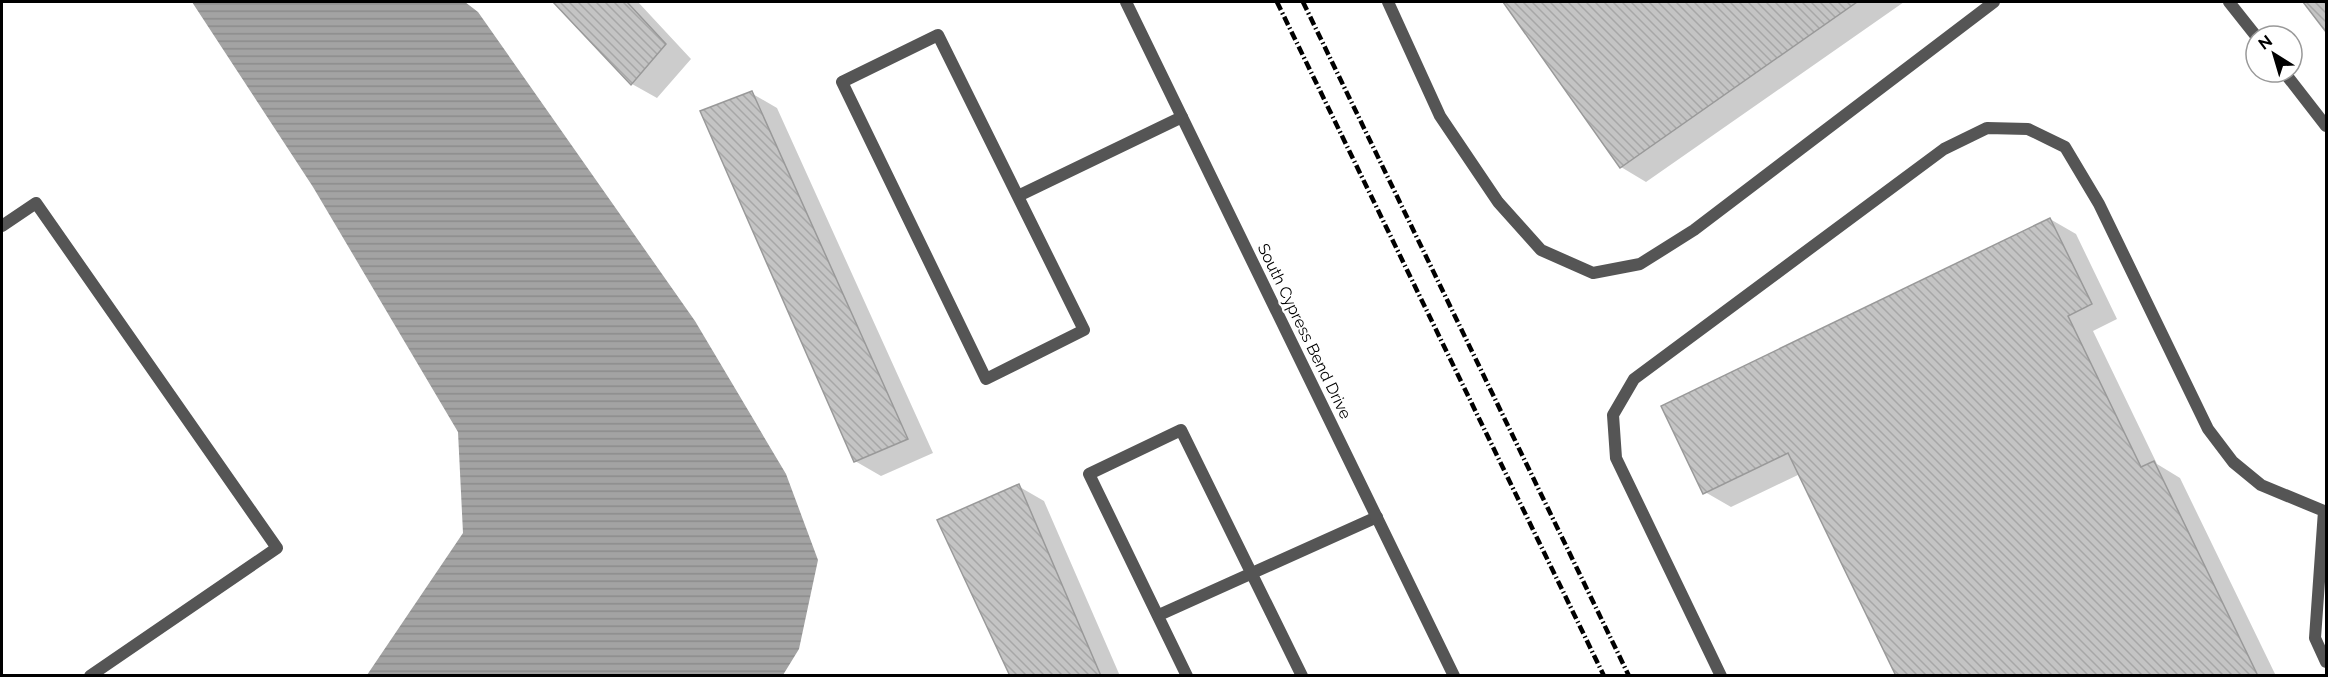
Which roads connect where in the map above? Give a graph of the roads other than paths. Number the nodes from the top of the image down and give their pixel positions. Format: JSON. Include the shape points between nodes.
{"nodes":[{"id":1,"x":1126,"y":2,"type":"edge"},
{"id":2,"x":1388,"y":2,"type":"edge"},
{"id":3,"x":1994,"y":2,"type":"edge"},
{"id":4,"x":2229,"y":2,"type":"edge"},
{"id":5,"x":2246,"y":24,"type":"edge"},
{"id":6,"x":2293,"y":84,"type":"edge"},
{"id":7,"x":1182,"y":117,"type":"junction"},
{"id":8,"x":2326,"y":126,"type":"edge"},
{"id":9,"x":1018,"y":196,"type":"junction"},
{"id":10,"x":2,"y":226,"type":"edge"},
{"id":11,"x":2325,"y":511,"type":"edge"},
{"id":12,"x":1377,"y":517,"type":"junction"},
{"id":13,"x":1252,"y":573,"type":"junction"},
{"id":14,"x":1159,"y":615,"type":"junction"},
{"id":15,"x":2326,"y":662,"type":"edge"},
{"id":16,"x":90,"y":675,"type":"edge"},
{"id":17,"x":1187,"y":675,"type":"edge"},
{"id":18,"x":1302,"y":675,"type":"edge"},
{"id":19,"x":1454,"y":675,"type":"edge"},
{"id":20,"x":1722,"y":675,"type":"edge"}],
"edges":[{"from":1,"to":7,"type":"street","name":"South Cypress Bend Drive"},
{"from":2,"to":3,"type":"street","via":[[1440,116],[1498,202],[1541,250],[1593,273],[1640,264],[1694,230]]},
{"from":4,"to":5,"type":"street"},
{"from":6,"to":8,"type":"street"},
{"from":7,"to":9,"type":"street"},
{"from":7,"to":12,"type":"street","name":"South Cypress Bend Drive"},
{"from":9,"to":9,"type":"street","via":[[1084,330],[986,379],[842,82],[938,35]]},
{"from":10,"to":16,"type":"street","via":[[36,203],[277,548]]},
{"from":11,"to":15,"type":"street","via":[[2315,638]]},
{"from":11,"to":20,"type":"street","via":[[2261,485],[2233,462],[2208,429],[2099,204],[2065,147],[2028,129],[1987,128],[1944,149],[1634,379],[1613,414],[1616,458]]},
{"from":12,"to":13,"type":"street"},
{"from":12,"to":19,"type":"street","name":"South Cypress Bend Drive"},
{"from":13,"to":14,"type":"street"},
{"from":13,"to":14,"type":"street","via":[[1181,430],[1089,474]]},
{"from":13,"to":18,"type":"street"},
{"from":14,"to":17,"type":"street"}]}
